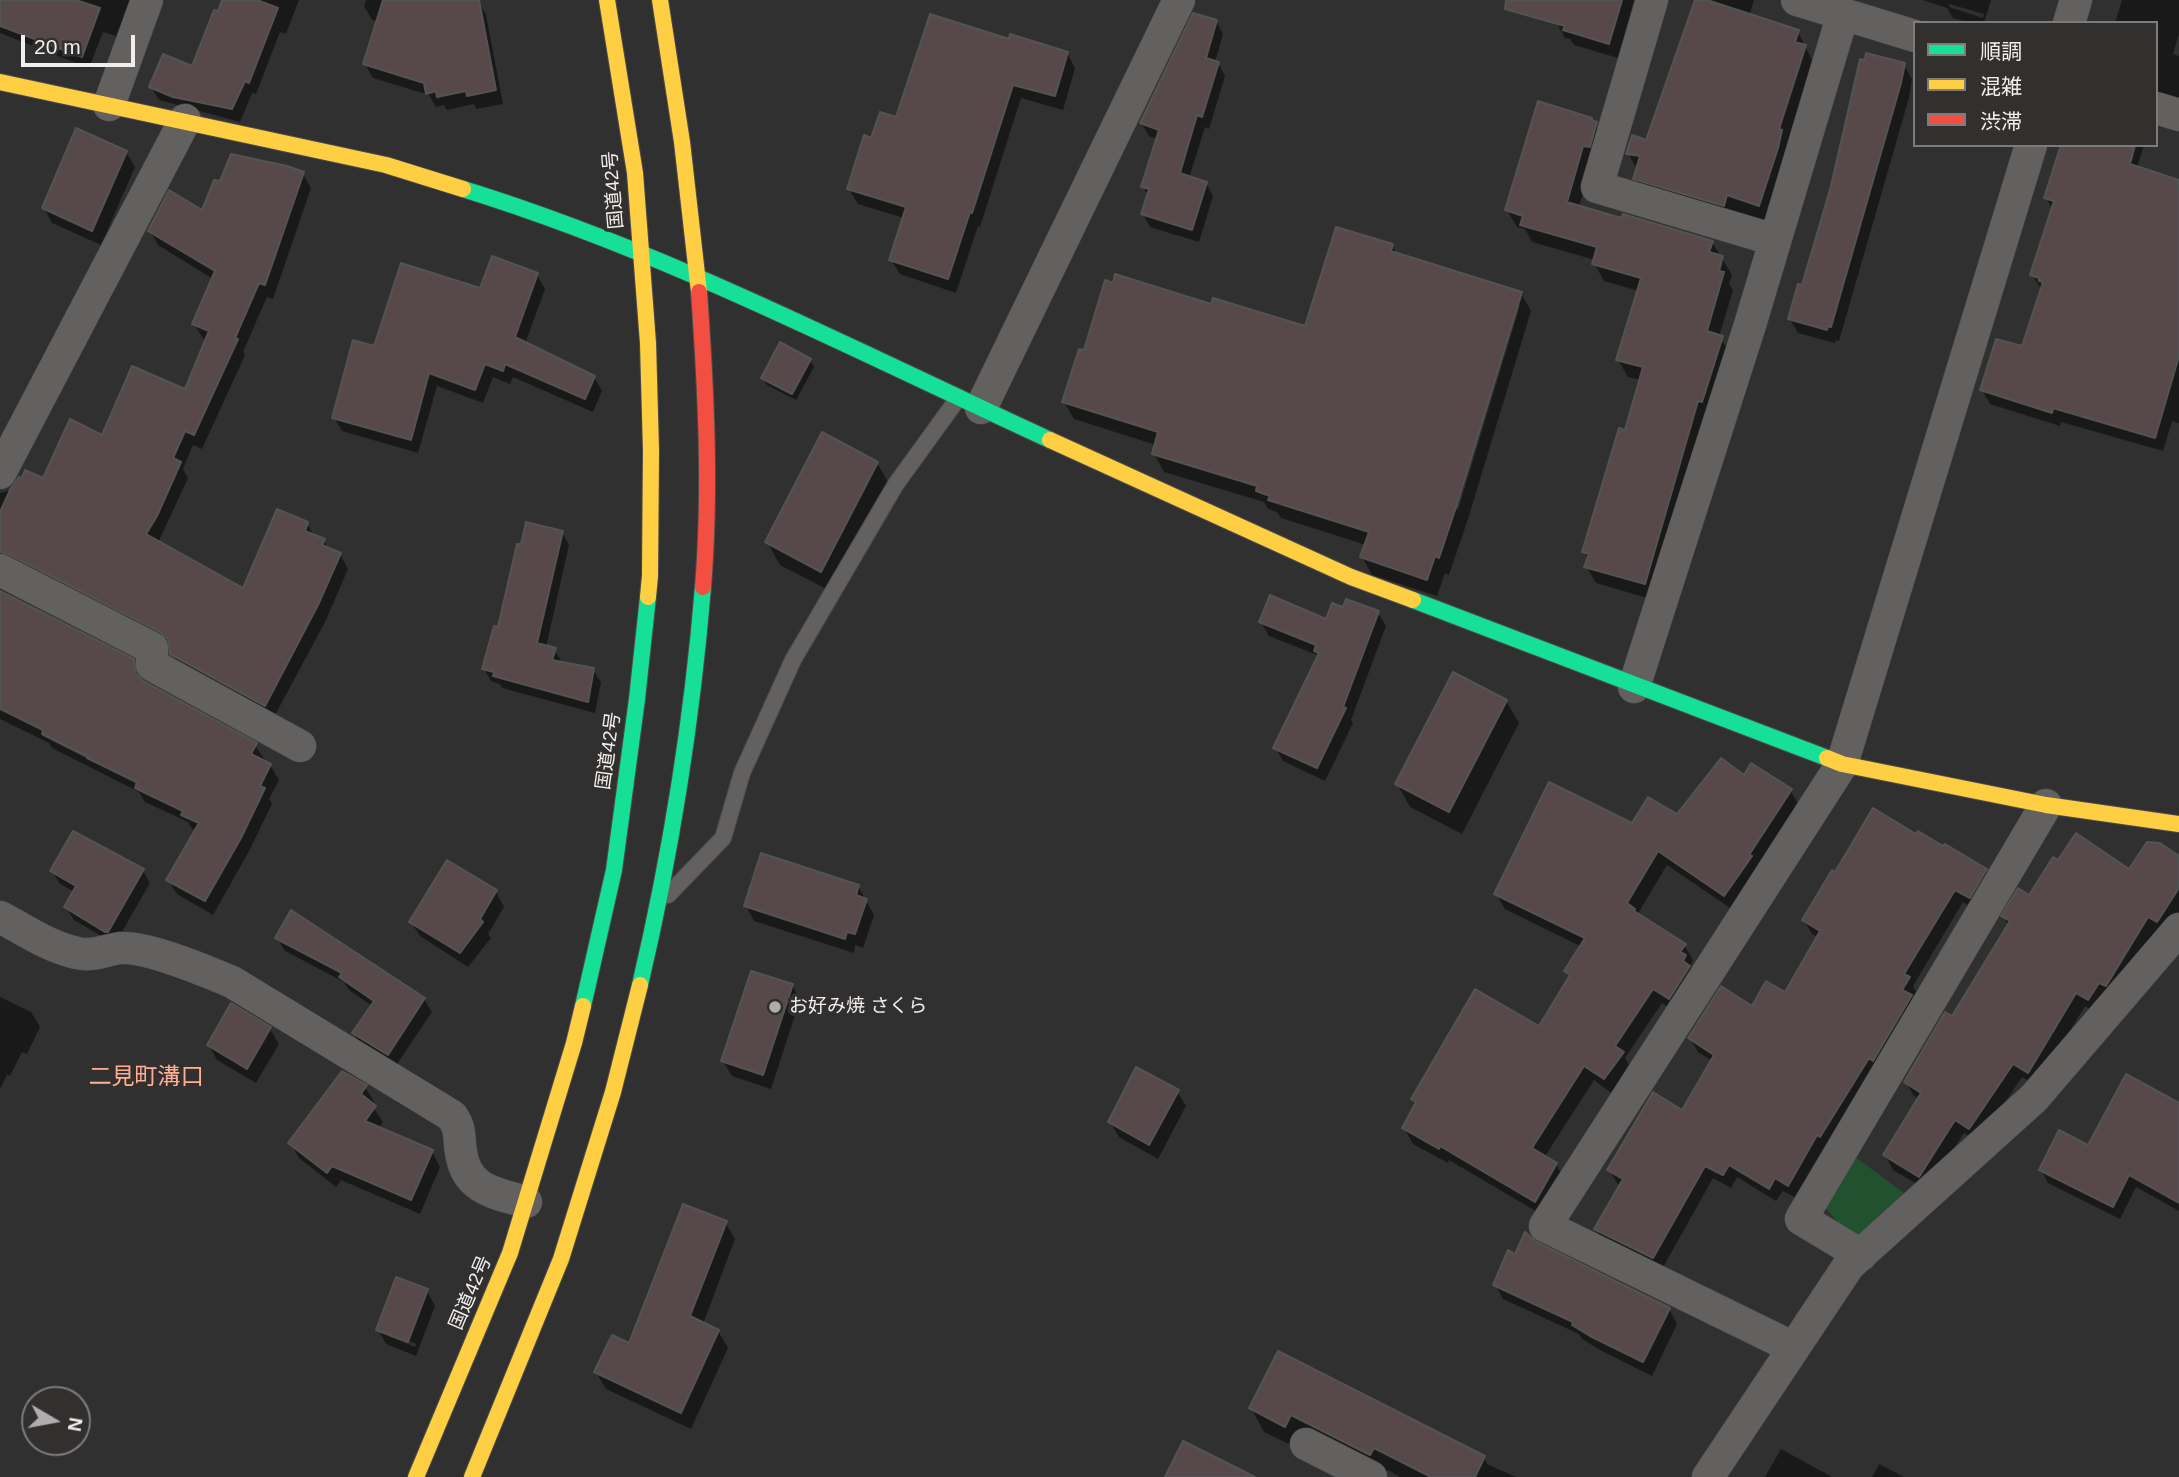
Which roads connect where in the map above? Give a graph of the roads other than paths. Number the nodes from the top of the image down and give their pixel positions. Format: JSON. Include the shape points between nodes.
{"nodes":[{"id":1,"x":147,"y":0,"type":"edge"},
{"id":2,"x":607,"y":0,"type":"edge"},
{"id":3,"x":660,"y":0,"type":"edge"},
{"id":4,"x":1179,"y":0,"type":"edge"},
{"id":5,"x":1651,"y":0,"type":"edge"},
{"id":6,"x":1797,"y":0,"type":"edge"},
{"id":7,"x":2076,"y":0,"type":"edge"},
{"id":8,"x":1889,"y":13,"type":"edge"},
{"id":9,"x":1843,"y":14,"type":"junction"},
{"id":10,"x":2070,"y":21,"type":"edge"},
{"id":11,"x":1913,"y":34,"type":"edge"},
{"id":12,"x":0,"y":82,"type":"edge"},
{"id":13,"x":109,"y":105,"type":"junction"},
{"id":14,"x":2158,"y":109,"type":"edge"},
{"id":15,"x":2179,"y":115,"type":"edge"},
{"id":16,"x":184,"y":120,"type":"junction"},
{"id":17,"x":2030,"y":147,"type":"edge"},
{"id":18,"x":1775,"y":240,"type":"junction"},
{"id":19,"x":641,"y":252,"type":"junction"},
{"id":20,"x":696,"y":275,"type":"junction"},
{"id":21,"x":970,"y":403,"type":"junction"},
{"id":22,"x":0,"y":472,"type":"edge"},
{"id":23,"x":0,"y":570,"type":"edge"},
{"id":24,"x":1634,"y":687,"type":"junction"},
{"id":25,"x":300,"y":746,"type":"dead end"},
{"id":26,"x":1842,"y":764,"type":"junction"},
{"id":27,"x":2046,"y":805,"type":"junction"},
{"id":28,"x":2179,"y":824,"type":"edge"},
{"id":29,"x":660,"y":904,"type":"junction"},
{"id":30,"x":0,"y":917,"type":"edge"},
{"id":31,"x":2179,"y":929,"type":"edge"},
{"id":32,"x":526,"y":1202,"type":"junction"},
{"id":33,"x":1861,"y":1255,"type":"junction"},
{"id":34,"x":1793,"y":1347,"type":"junction"},
{"id":35,"x":1306,"y":1444,"type":"dead end"},
{"id":36,"x":416,"y":1477,"type":"edge"},
{"id":37,"x":472,"y":1477,"type":"edge"},
{"id":38,"x":1371,"y":1477,"type":"edge"},
{"id":39,"x":1708,"y":1477,"type":"edge"}],
"edges":[{"from":1,"to":13,"type":"street"},
{"from":2,"to":19,"type":"main road","name":"国道42号","via":[[635,173]]},
{"from":3,"to":20,"type":"main road","via":[[676,91]]},
{"from":4,"to":21,"type":"street"},
{"from":5,"to":18,"type":"street","via":[[1597,187]]},
{"from":6,"to":9,"type":"street"},
{"from":7,"to":10,"type":"street"},
{"from":8,"to":9,"type":"street"},
{"from":8,"to":11,"type":"street"},
{"from":9,"to":18,"type":"street"},
{"from":12,"to":13,"type":"main road"},
{"from":13,"to":16,"type":"main road"},
{"from":14,"to":15,"type":"street"},
{"from":16,"to":19,"type":"main road","via":[[386,164]]},
{"from":16,"to":22,"type":"street"},
{"from":17,"to":26,"type":"street"},
{"from":18,"to":24,"type":"street"},
{"from":19,"to":20,"type":"main road"},
{"from":19,"to":32,"type":"main road","name":"国道42号","via":[[651,450],[650,576],[637,699],[614,870],[574,1043]]},
{"from":20,"to":21,"type":"main road"},
{"from":20,"to":29,"type":"main road","via":[[707,464],[704,574],[694,694]]},
{"from":21,"to":24,"type":"main road","via":[[1352,578]]},
{"from":21,"to":29,"type":"lane","via":[[896,484],[793,660],[741,773],[723,838]]},
{"from":23,"to":25,"type":"street","via":[[152,648],[152,665]]},
{"from":24,"to":26,"type":"main road"},
{"from":26,"to":27,"type":"main road"},
{"from":26,"to":34,"type":"street","via":[[1545,1226]]},
{"from":27,"to":28,"type":"main road"},
{"from":27,"to":33,"type":"street","via":[[1801,1219]]},
{"from":29,"to":37,"type":"main road","via":[[616,1080],[560,1262]]},
{"from":30,"to":32,"type":"street","via":[[51,945],[80,954],[135,950],[200,968],[242,987],[452,1116],[460,1128],[466,1172],[482,1189]]},
{"from":31,"to":33,"type":"street","via":[[2034,1098]]},
{"from":32,"to":36,"type":"main road","name":"国道42号","via":[[510,1253]]},
{"from":33,"to":34,"type":"street","via":[[1849,1265]]},
{"from":34,"to":39,"type":"street"},
{"from":35,"to":38,"type":"street"}]}
